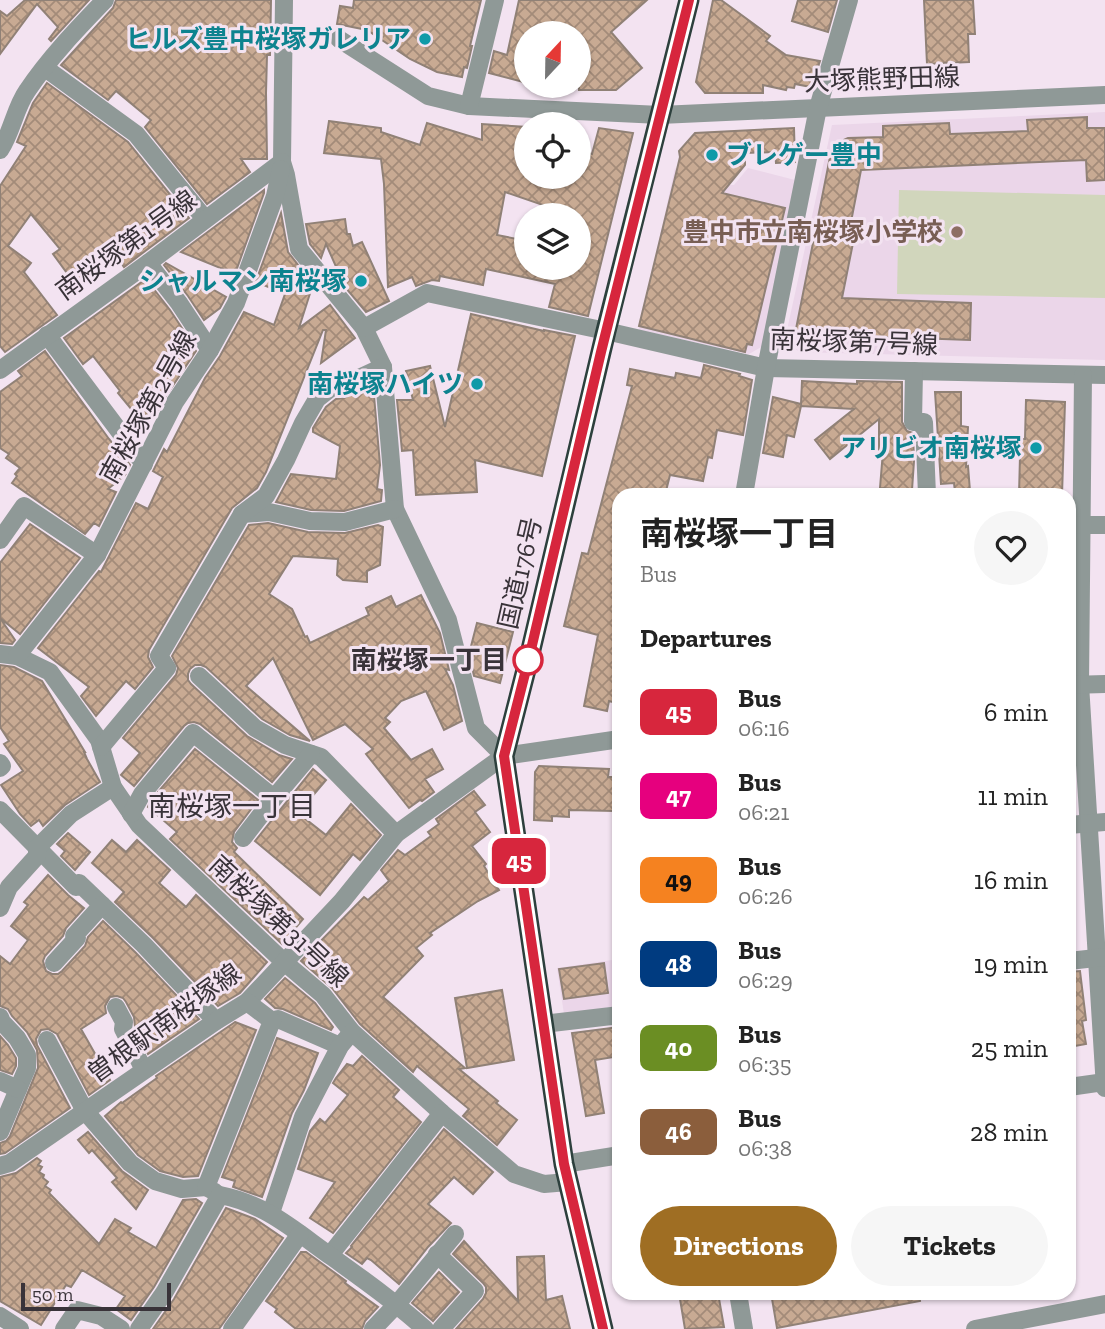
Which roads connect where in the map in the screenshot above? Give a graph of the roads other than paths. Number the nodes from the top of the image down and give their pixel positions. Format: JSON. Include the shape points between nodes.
{"nodes":[{"id":1,"x":105,"y":0,"type":"edge"},
{"id":2,"x":284,"y":0,"type":"edge"},
{"id":3,"x":495,"y":0,"type":"edge"},
{"id":4,"x":689,"y":0,"type":"edge"},
{"id":5,"x":849,"y":0,"type":"edge"},
{"id":6,"x":339,"y":38,"type":"dead end"},
{"id":7,"x":45,"y":68,"type":"junction"},
{"id":8,"x":1105,"y":95,"type":"edge"},
{"id":9,"x":469,"y":106,"type":"junction"},
{"id":10,"x":818,"y":108,"type":"junction"},
{"id":11,"x":660,"y":115,"type":"junction"},
{"id":12,"x":2,"y":143,"type":"edge"},
{"id":13,"x":282,"y":162,"type":"junction"},
{"id":14,"x":205,"y":219,"type":"junction"},
{"id":15,"x":148,"y":263,"type":"junction"},
{"id":16,"x":364,"y":328,"type":"junction"},
{"id":17,"x":606,"y":331,"type":"junction"},
{"id":18,"x":47,"y":335,"type":"junction"},
{"id":19,"x":210,"y":350,"type":"junction"},
{"id":20,"x":383,"y":367,"type":"junction"},
{"id":21,"x":766,"y":368,"type":"junction"},
{"id":22,"x":0,"y":370,"type":"edge"},
{"id":23,"x":914,"y":371,"type":"junction"},
{"id":24,"x":1083,"y":375,"type":"junction"},
{"id":25,"x":1105,"y":375,"type":"edge"},
{"id":26,"x":144,"y":464,"type":"junction"},
{"id":27,"x":745,"y":488,"type":"edge"},
{"id":28,"x":927,"y":488,"type":"edge"},
{"id":29,"x":395,"y":509,"type":"junction"},
{"id":30,"x":242,"y":514,"type":"junction"},
{"id":31,"x":1080,"y":525,"type":"junction"},
{"id":32,"x":1105,"y":525,"type":"edge"},
{"id":33,"x":0,"y":540,"type":"edge"},
{"id":34,"x":97,"y":555,"type":"junction"},
{"id":35,"x":1076,"y":653,"type":"edge"},
{"id":36,"x":9,"y":655,"type":"edge"},
{"id":37,"x":199,"y":676,"type":"dead end"},
{"id":38,"x":1105,"y":684,"type":"edge"},
{"id":39,"x":1076,"y":685,"type":"edge"},
{"id":40,"x":1076,"y":696,"type":"edge"},
{"id":41,"x":612,"y":740,"type":"edge"},
{"id":42,"x":101,"y":747,"type":"junction"},
{"id":43,"x":311,"y":754,"type":"junction"},
{"id":44,"x":504,"y":756,"type":"junction"},
{"id":45,"x":113,"y":788,"type":"junction"},
{"id":46,"x":274,"y":798,"type":"junction"},
{"id":47,"x":0,"y":810,"type":"edge"},
{"id":48,"x":131,"y":814,"type":"junction"},
{"id":49,"x":1087,"y":823,"type":"edge"},
{"id":50,"x":396,"y":835,"type":"junction"},
{"id":51,"x":243,"y":838,"type":"dead end"},
{"id":52,"x":37,"y":848,"type":"junction"},
{"id":53,"x":102,"y":905,"type":"junction"},
{"id":54,"x":0,"y":908,"type":"edge"},
{"id":55,"x":1101,"y":957,"type":"edge"},
{"id":56,"x":1076,"y":960,"type":"edge"},
{"id":57,"x":284,"y":962,"type":"junction"},
{"id":58,"x":54,"y":963,"type":"dead end"},
{"id":59,"x":247,"y":1002,"type":"junction"},
{"id":60,"x":116,"y":1007,"type":"dead end"},
{"id":61,"x":0,"y":1017,"type":"edge"},
{"id":62,"x":612,"y":1017,"type":"edge"},
{"id":63,"x":216,"y":1021,"type":"junction"},
{"id":64,"x":272,"y":1021,"type":"junction"},
{"id":65,"x":542,"y":1024,"type":"junction"},
{"id":66,"x":346,"y":1039,"type":"junction"},
{"id":67,"x":47,"y":1041,"type":"dead end"},
{"id":68,"x":144,"y":1070,"type":"junction"},
{"id":69,"x":0,"y":1082,"type":"edge"},
{"id":70,"x":1105,"y":1082,"type":"edge"},
{"id":71,"x":1076,"y":1086,"type":"edge"},
{"id":72,"x":1105,"y":1088,"type":"edge"},
{"id":73,"x":18,"y":1089,"type":"junction"},
{"id":74,"x":85,"y":1111,"type":"junction"},
{"id":75,"x":442,"y":1113,"type":"junction"},
{"id":76,"x":0,"y":1132,"type":"edge"},
{"id":77,"x":612,"y":1157,"type":"edge"},
{"id":78,"x":0,"y":1166,"type":"edge"},
{"id":79,"x":566,"y":1173,"type":"junction"},
{"id":80,"x":213,"y":1191,"type":"junction"},
{"id":81,"x":271,"y":1213,"type":"junction"},
{"id":82,"x":300,"y":1234,"type":"junction"},
{"id":83,"x":455,"y":1234,"type":"dead end"},
{"id":84,"x":437,"y":1254,"type":"junction"},
{"id":85,"x":330,"y":1255,"type":"junction"},
{"id":86,"x":739,"y":1300,"type":"edge"},
{"id":87,"x":397,"y":1304,"type":"junction"},
{"id":88,"x":1105,"y":1304,"type":"edge"},
{"id":89,"x":0,"y":1316,"type":"edge"},
{"id":90,"x":20,"y":1329,"type":"edge"},
{"id":91,"x":64,"y":1329,"type":"edge"},
{"id":92,"x":121,"y":1329,"type":"edge"},
{"id":93,"x":139,"y":1329,"type":"edge"},
{"id":94,"x":232,"y":1329,"type":"edge"},
{"id":95,"x":373,"y":1329,"type":"edge"},
{"id":96,"x":425,"y":1329,"type":"edge"},
{"id":97,"x":441,"y":1329,"type":"edge"},
{"id":98,"x":603,"y":1329,"type":"edge"},
{"id":99,"x":744,"y":1329,"type":"edge"},
{"id":100,"x":975,"y":1329,"type":"edge"}],
"edges":[{"from":1,"to":7,"type":"street"},
{"from":2,"to":13,"type":"street"},
{"from":3,"to":9,"type":"street"},
{"from":4,"to":11,"type":"highway","name":"国道176号"},
{"from":5,"to":10,"type":"street"},
{"from":6,"to":9,"type":"street","name":"大塚熊野田線","via":[[428,96]]},
{"from":7,"to":12,"type":"street","via":[[25,93]]},
{"from":7,"to":14,"type":"street","via":[[136,134]]},
{"from":8,"to":10,"type":"street","name":"大塚熊野田線"},
{"from":9,"to":11,"type":"street","name":"大塚熊野田線"},
{"from":10,"to":11,"type":"street","name":"大塚熊野田線"},
{"from":10,"to":21,"type":"street"},
{"from":11,"to":17,"type":"highway","name":"国道176号"},
{"from":13,"to":14,"type":"street","name":"南桜塚第1号線"},
{"from":13,"to":16,"type":"street","via":[[299,250]]},
{"from":13,"to":19,"type":"street","name":"南桜塚第2号線","via":[[275,196],[236,303]]},
{"from":14,"to":15,"type":"street","name":"南桜塚第1号線"},
{"from":15,"to":18,"type":"street","name":"南桜塚第1号線"},
{"from":15,"to":19,"type":"street"},
{"from":16,"to":17,"type":"street","name":"南桜塚第7号線","via":[[427,293]]},
{"from":16,"to":20,"type":"street"},
{"from":17,"to":21,"type":"street","name":"南桜塚第7号線"},
{"from":17,"to":44,"type":"highway","name":"国道176号"},
{"from":18,"to":22,"type":"street","name":"南桜塚第1号線"},
{"from":18,"to":26,"type":"street"},
{"from":19,"to":26,"type":"street","name":"南桜塚第2号線","via":[[175,402]]},
{"from":20,"to":29,"type":"street"},
{"from":20,"to":30,"type":"street","via":[[331,388],[317,399],[265,496]]},
{"from":21,"to":23,"type":"street","name":"南桜塚第7号線"},
{"from":21,"to":27,"type":"street"},
{"from":23,"to":24,"type":"street","name":"南桜塚第7号線"},
{"from":23,"to":28,"type":"street","via":[[913,422],[923,422]]},
{"from":24,"to":25,"type":"street","name":"南桜塚第7号線"},
{"from":24,"to":31,"type":"street"},
{"from":26,"to":34,"type":"street","name":"南桜塚第2号線"},
{"from":29,"to":30,"type":"street","via":[[345,522],[310,522],[269,512]]},
{"from":29,"to":44,"type":"street","via":[[448,620],[477,728]]},
{"from":30,"to":42,"type":"street","via":[[159,656],[167,668]]},
{"from":31,"to":32,"type":"street"},
{"from":31,"to":35,"type":"street"},
{"from":33,"to":34,"type":"street","via":[[24,506]]},
{"from":34,"to":36,"type":"street","name":"南桜塚第2号線"},
{"from":36,"to":42,"type":"street","name":"南桜塚第31号線","via":[[50,672]]},
{"from":37,"to":43,"type":"street","via":[[256,728],[285,746]]},
{"from":38,"to":39,"type":"street"},
{"from":40,"to":49,"type":"street"},
{"from":41,"to":44,"type":"street","name":"曽根駅南桜塚線"},
{"from":42,"to":45,"type":"street","name":"南桜塚第31号線"},
{"from":43,"to":46,"type":"street"},
{"from":43,"to":50,"type":"street","via":[[321,757]]},
{"from":44,"to":50,"type":"street","name":"曽根駅南桜塚線"},
{"from":44,"to":65,"type":"highway","name":"国道176号"},
{"from":45,"to":48,"type":"street","name":"南桜塚第31号線"},
{"from":45,"to":52,"type":"street","via":[[71,814]]},
{"from":46,"to":48,"type":"street","via":[[193,733]]},
{"from":46,"to":51,"type":"street"},
{"from":47,"to":52,"type":"street"},
{"from":48,"to":57,"type":"street","name":"南桜塚第31号線"},
{"from":49,"to":55,"type":"street"},
{"from":50,"to":57,"type":"street","name":"曽根駅南桜塚線"},
{"from":52,"to":53,"type":"street","via":[[76,887],[79,883]]},
{"from":52,"to":54,"type":"street","via":[[37,856],[9,887]]},
{"from":53,"to":58,"type":"street"},
{"from":53,"to":63,"type":"street"},
{"from":55,"to":56,"type":"street"},
{"from":55,"to":70,"type":"street"},
{"from":57,"to":59,"type":"street","name":"曽根駅南桜塚線"},
{"from":57,"to":66,"type":"street","name":"南桜塚第31号線","via":[[323,995]]},
{"from":59,"to":63,"type":"street","name":"曽根駅南桜塚線"},
{"from":59,"to":64,"type":"street"},
{"from":60,"to":68,"type":"street"},
{"from":61,"to":73,"type":"street","via":[[27,1055]]},
{"from":62,"to":65,"type":"street"},
{"from":63,"to":68,"type":"street","name":"曽根駅南桜塚線"},
{"from":64,"to":66,"type":"street"},
{"from":64,"to":80,"type":"street"},
{"from":65,"to":79,"type":"highway","name":"国道176号"},
{"from":66,"to":75,"type":"street","name":"南桜塚第31号線"},
{"from":66,"to":81,"type":"street","via":[[303,1117]]},
{"from":67,"to":74,"type":"street"},
{"from":68,"to":74,"type":"street","name":"曽根駅南桜塚線"},
{"from":69,"to":73,"type":"street"},
{"from":70,"to":71,"type":"street"},
{"from":70,"to":72,"type":"street"},
{"from":73,"to":76,"type":"street"},
{"from":74,"to":78,"type":"street","name":"曽根駅南桜塚線"},
{"from":74,"to":80,"type":"street","via":[[130,1163],[155,1181]]},
{"from":75,"to":79,"type":"street","name":"南桜塚第31号線","via":[[514,1174],[544,1184]]},
{"from":75,"to":85,"type":"street"},
{"from":77,"to":79,"type":"street","name":"南桜塚第31号線"},
{"from":79,"to":98,"type":"highway","name":"国道176号"},
{"from":80,"to":81,"type":"street"},
{"from":80,"to":93,"type":"street","via":[[164,1293]]},
{"from":81,"to":82,"type":"street"},
{"from":82,"to":85,"type":"street"},
{"from":82,"to":94,"type":"street"},
{"from":83,"to":84,"type":"street"},
{"from":84,"to":87,"type":"street"},
{"from":84,"to":97,"type":"street","via":[[475,1291]]},
{"from":85,"to":87,"type":"street"},
{"from":86,"to":99,"type":"street"},
{"from":87,"to":95,"type":"street"},
{"from":87,"to":96,"type":"street"},
{"from":88,"to":100,"type":"street"},
{"from":89,"to":90,"type":"street"},
{"from":91,"to":92,"type":"street","via":[[77,1310]]}]}
